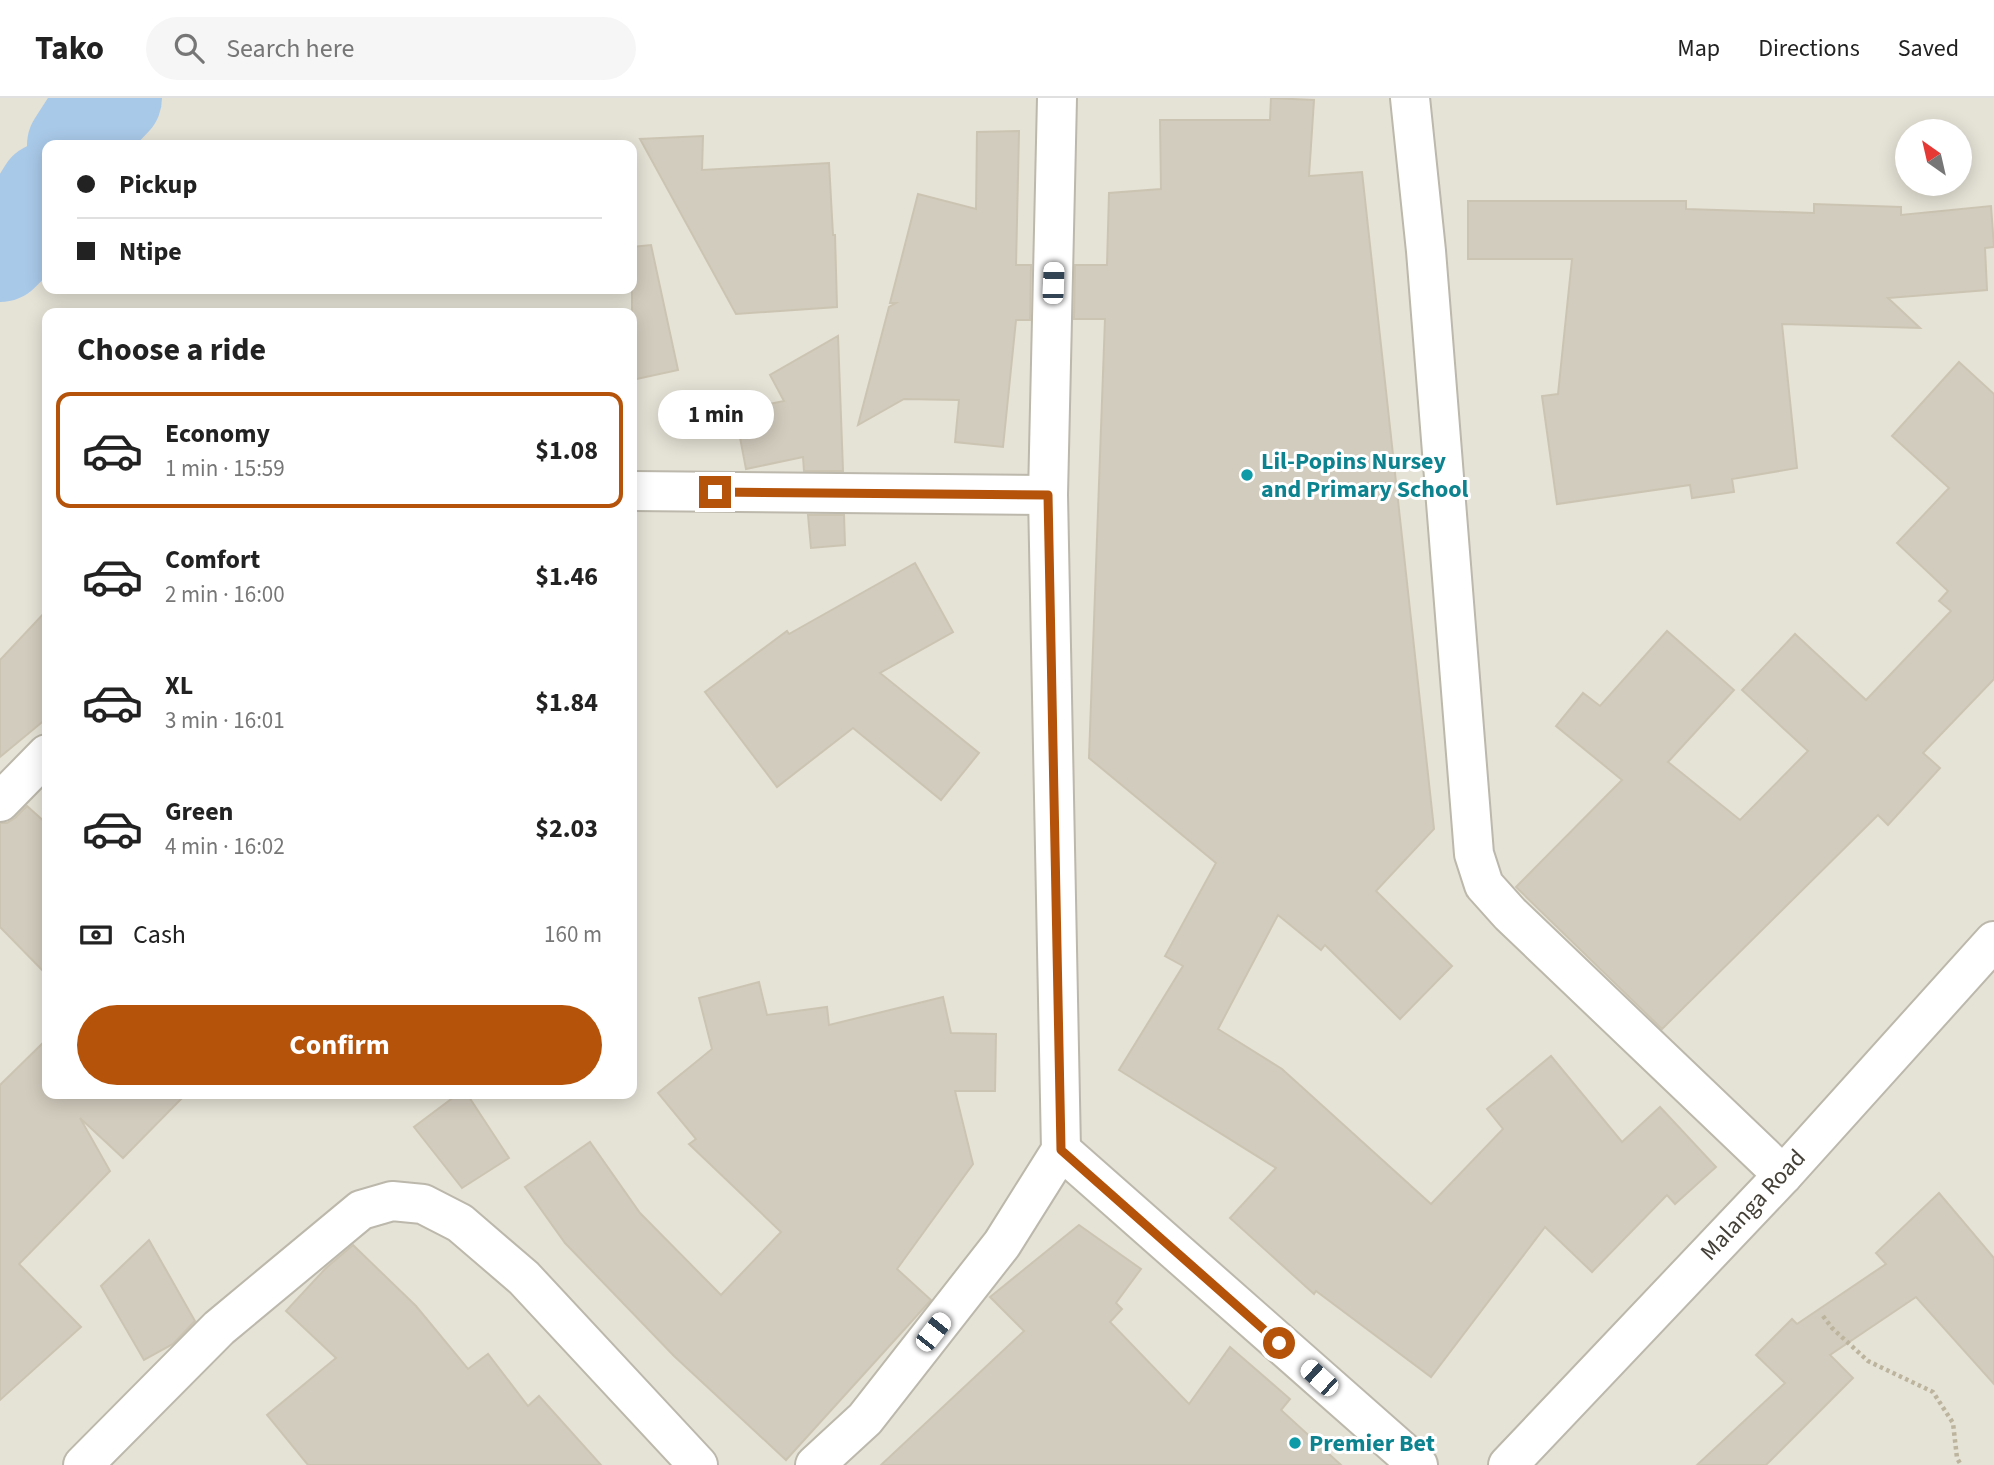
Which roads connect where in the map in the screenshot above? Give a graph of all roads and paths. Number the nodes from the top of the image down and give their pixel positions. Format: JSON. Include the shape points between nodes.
{"nodes":[{"id":1,"x":1057,"y":98,"type":"edge"},
{"id":2,"x":1410,"y":98,"type":"edge"},
{"id":3,"x":637,"y":491,"type":"edge"},
{"id":4,"x":1048,"y":495,"type":"junction"},
{"id":5,"x":42,"y":759,"type":"edge"},
{"id":6,"x":0,"y":802,"type":"edge"},
{"id":7,"x":1994,"y":941,"type":"edge"},
{"id":8,"x":1061,"y":1150,"type":"junction"},
{"id":9,"x":1783,"y":1175,"type":"junction"},
{"id":10,"x":1823,"y":1316,"type":"dead end"},
{"id":11,"x":83,"y":1465,"type":"edge"},
{"id":12,"x":698,"y":1465,"type":"edge"},
{"id":13,"x":815,"y":1465,"type":"edge"},
{"id":14,"x":1418,"y":1465,"type":"edge"},
{"id":15,"x":1508,"y":1465,"type":"edge"},
{"id":16,"x":1961,"y":1465,"type":"edge"}],
"edges":[{"from":1,"to":4,"type":"street"},
{"from":2,"to":9,"type":"street","via":[[1474,854],[1485,885],[1510,914]]},
{"from":3,"to":4,"type":"street"},
{"from":4,"to":8,"type":"street"},
{"from":5,"to":6,"type":"street"},
{"from":7,"to":9,"type":"street","name":"Malanga Road"},
{"from":8,"to":13,"type":"street","via":[[1002,1244],[864,1419]]},
{"from":8,"to":14,"type":"street"},
{"from":9,"to":15,"type":"street","name":"Malanga Road"},
{"from":10,"to":16,"type":"path","via":[[1868,1361],[1933,1392],[1953,1423]]},
{"from":11,"to":12,"type":"street","via":[[219,1328],[361,1210],[392,1201],[424,1204],[460,1223],[524,1278]]}]}
